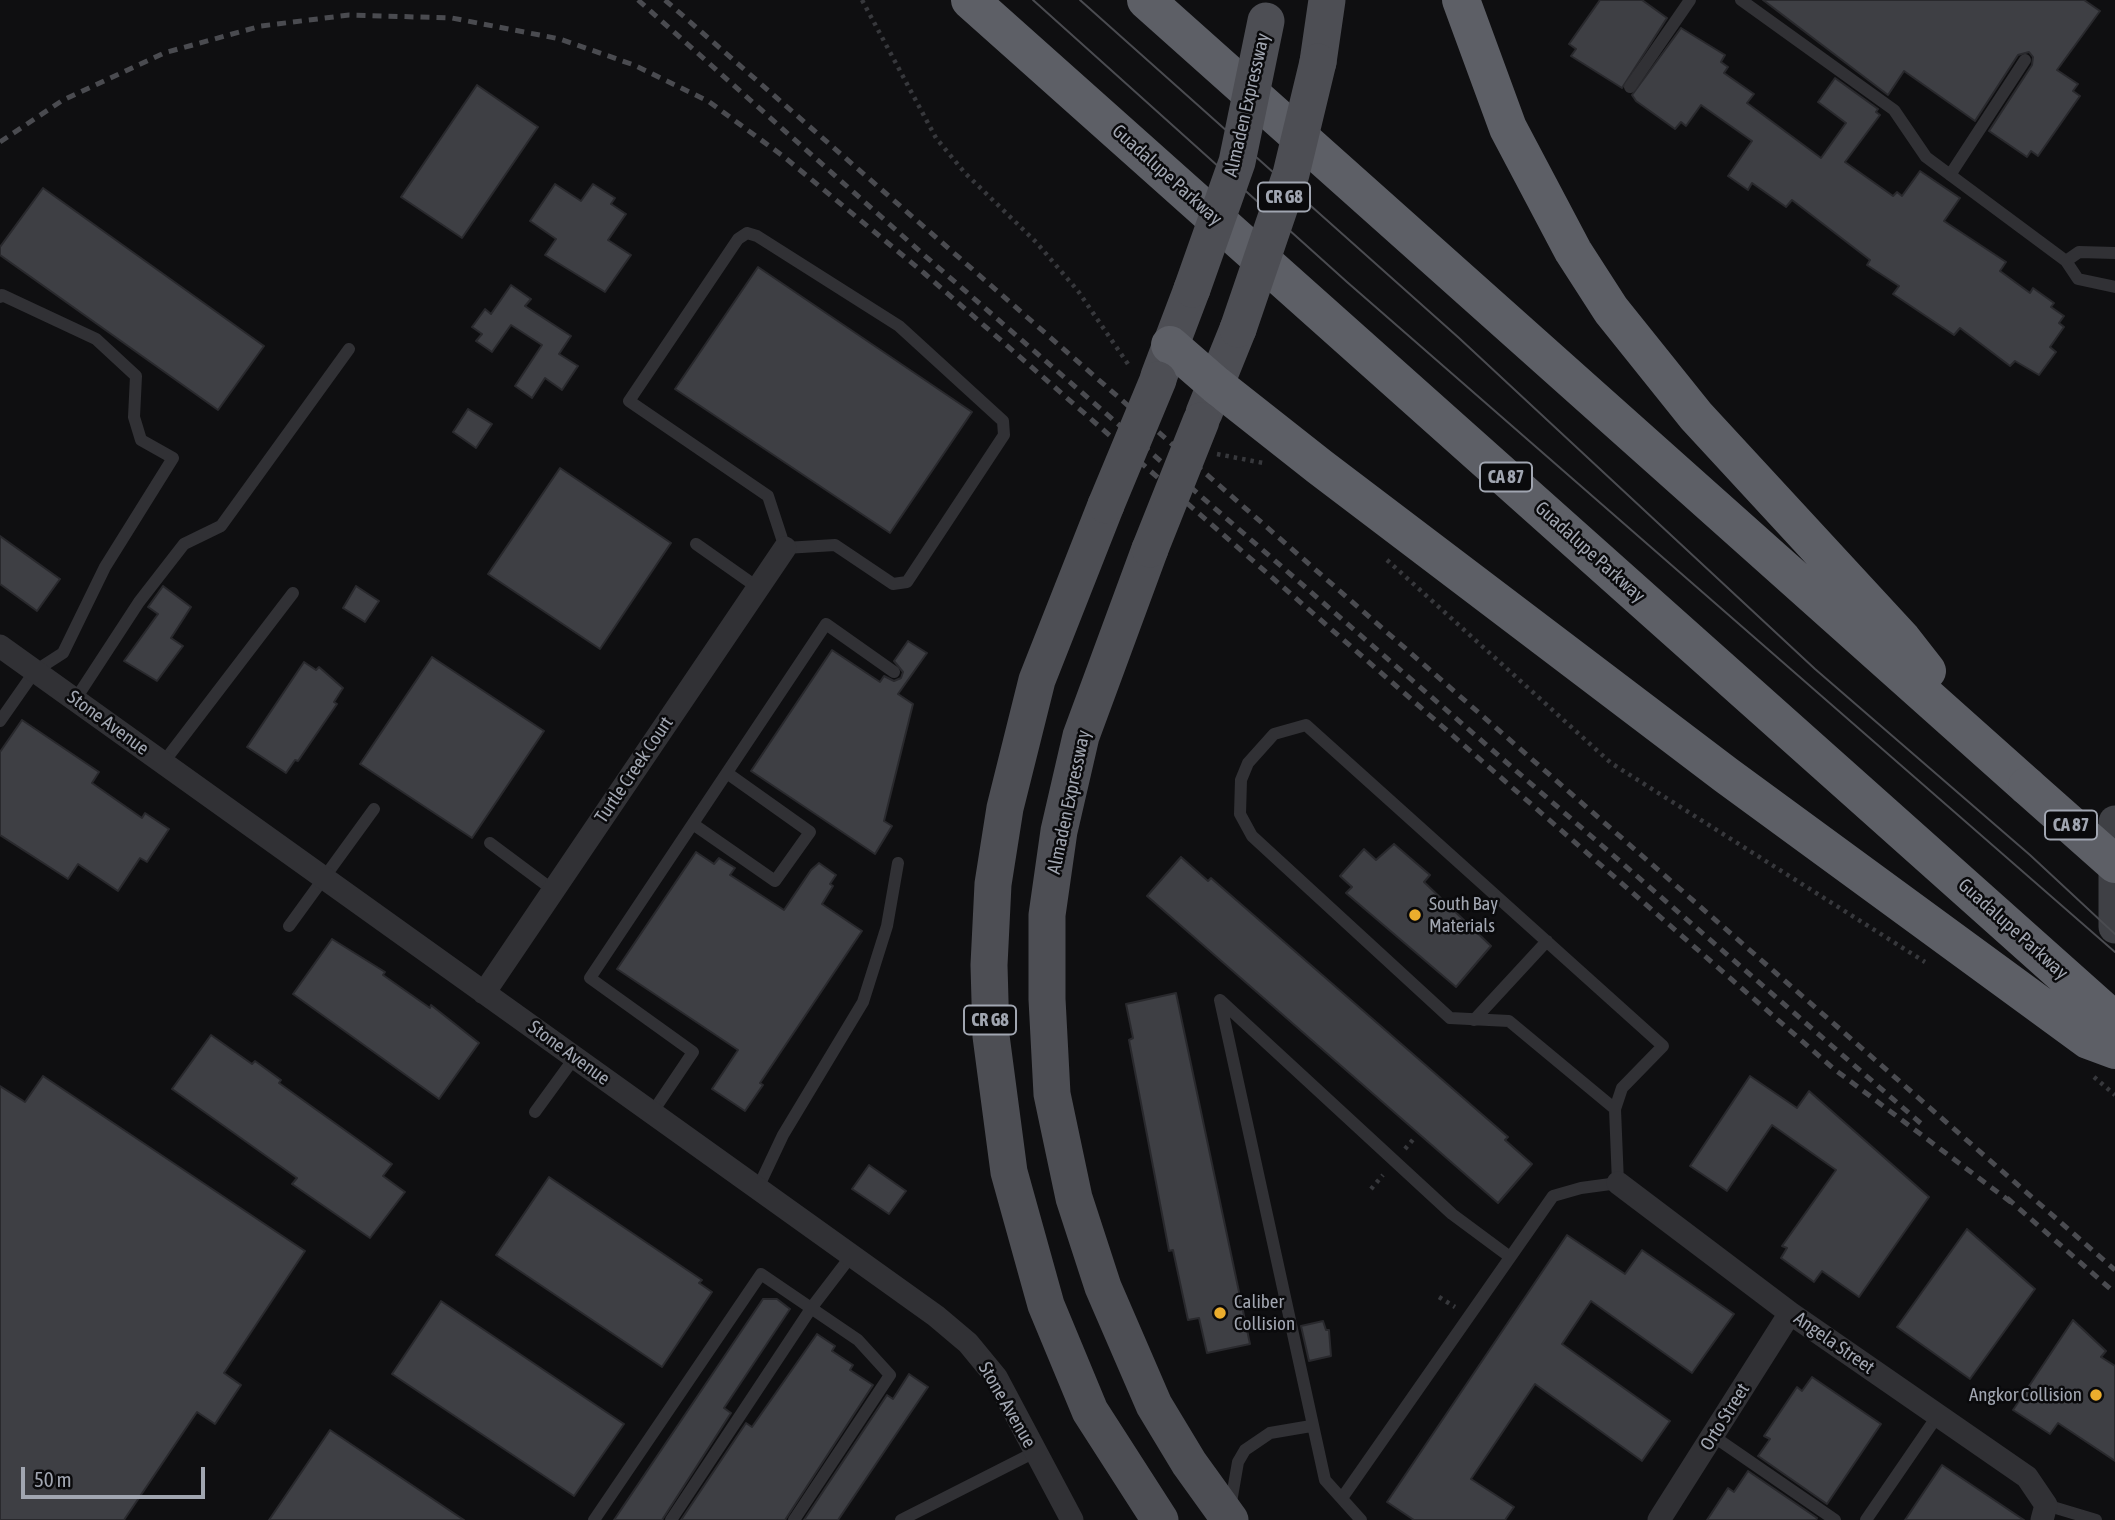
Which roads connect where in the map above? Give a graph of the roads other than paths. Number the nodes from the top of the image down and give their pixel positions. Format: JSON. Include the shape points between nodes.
{"nodes":[{"id":1,"x":970,"y":0,"type":"edge"},
{"id":2,"x":1146,"y":0,"type":"edge"},
{"id":3,"x":1327,"y":0,"type":"edge"},
{"id":4,"x":1461,"y":0,"type":"edge"},
{"id":5,"x":1690,"y":0,"type":"edge"},
{"id":6,"x":1741,"y":0,"type":"edge"},
{"id":7,"x":1267,"y":10,"type":"edge"},
{"id":8,"x":2025,"y":60,"type":"dead end"},
{"id":9,"x":1630,"y":87,"type":"dead end"},
{"id":10,"x":1950,"y":175,"type":"junction"},
{"id":11,"x":2115,"y":253,"type":"edge"},
{"id":12,"x":2066,"y":261,"type":"junction"},
{"id":13,"x":2115,"y":286,"type":"edge"},
{"id":14,"x":0,"y":298,"type":"edge"},
{"id":15,"x":1170,"y":345,"type":"junction"},
{"id":16,"x":349,"y":349,"type":"dead end"},
{"id":17,"x":1216,"y":385,"type":"junction"},
{"id":18,"x":696,"y":544,"type":"dead end"},
{"id":19,"x":785,"y":548,"type":"junction"},
{"id":20,"x":757,"y":587,"type":"junction"},
{"id":21,"x":293,"y":593,"type":"dead end"},
{"id":22,"x":0,"y":646,"type":"edge"},
{"id":23,"x":35,"y":671,"type":"junction"},
{"id":24,"x":894,"y":672,"type":"dead end"},
{"id":25,"x":75,"y":700,"type":"junction"},
{"id":26,"x":1938,"y":706,"type":"junction"},
{"id":27,"x":0,"y":721,"type":"edge"},
{"id":28,"x":163,"y":763,"type":"junction"},
{"id":29,"x":727,"y":773,"type":"junction"},
{"id":30,"x":374,"y":809,"type":"dead end"},
{"id":31,"x":2115,"y":822,"type":"edge"},
{"id":32,"x":693,"y":824,"type":"junction"},
{"id":33,"x":2115,"y":841,"type":"edge"},
{"id":34,"x":489,"y":844,"type":"dead end"},
{"id":35,"x":898,"y":863,"type":"dead end"},
{"id":36,"x":2115,"y":864,"type":"edge"},
{"id":37,"x":323,"y":877,"type":"junction"},
{"id":38,"x":553,"y":890,"type":"junction"},
{"id":39,"x":289,"y":926,"type":"dead end"},
{"id":40,"x":2115,"y":927,"type":"edge"},
{"id":41,"x":1547,"y":941,"type":"junction"},
{"id":42,"x":484,"y":993,"type":"junction"},
{"id":43,"x":1474,"y":1020,"type":"junction"},
{"id":44,"x":2115,"y":1021,"type":"edge"},
{"id":45,"x":2115,"y":1051,"type":"edge"},
{"id":46,"x":575,"y":1057,"type":"junction"},
{"id":47,"x":1615,"y":1109,"type":"junction"},
{"id":48,"x":535,"y":1112,"type":"dead end"},
{"id":49,"x":652,"y":1113,"type":"junction"},
{"id":50,"x":1618,"y":1183,"type":"junction"},
{"id":51,"x":757,"y":1189,"type":"junction"},
{"id":52,"x":851,"y":1256,"type":"junction"},
{"id":53,"x":1510,"y":1257,"type":"junction"},
{"id":54,"x":812,"y":1307,"type":"junction"},
{"id":55,"x":1790,"y":1313,"type":"junction"},
{"id":56,"x":1938,"y":1415,"type":"junction"},
{"id":57,"x":1311,"y":1426,"type":"junction"},
{"id":58,"x":1713,"y":1436,"type":"junction"},
{"id":59,"x":1035,"y":1452,"type":"junction"},
{"id":60,"x":1342,"y":1498,"type":"junction"},
{"id":61,"x":2044,"y":1512,"type":"edge"},
{"id":62,"x":1229,"y":1519,"type":"edge"},
{"id":63,"x":594,"y":1520,"type":"edge"},
{"id":64,"x":671,"y":1520,"type":"edge"},
{"id":65,"x":794,"y":1520,"type":"edge"},
{"id":66,"x":901,"y":1520,"type":"edge"},
{"id":67,"x":1072,"y":1520,"type":"edge"},
{"id":68,"x":1160,"y":1520,"type":"edge"},
{"id":69,"x":1361,"y":1520,"type":"edge"},
{"id":70,"x":1659,"y":1520,"type":"edge"},
{"id":71,"x":1835,"y":1520,"type":"edge"},
{"id":72,"x":1866,"y":1520,"type":"edge"},
{"id":73,"x":2096,"y":1520,"type":"edge"}],
"edges":[{"from":1,"to":44,"type":"highway","name":"Guadalupe Parkway","number":"CA 87"},
{"from":2,"to":26,"type":"highway","number":"CA 87"},
{"from":3,"to":17,"type":"main road","name":"Almaden Expressway","number":"CR G8","bridge":true,"via":[[1318,62],[1291,174]]},
{"from":4,"to":26,"type":"highway","via":[[1508,128],[1573,251],[1611,310],[1696,416],[1902,639],[1929,673]]},
{"from":5,"to":9,"type":"lane"},
{"from":6,"to":10,"type":"lane","via":[[1894,110],[1916,146]]},
{"from":7,"to":15,"type":"main road","name":"Almaden Expressway","number":"CR G8","bridge":true,"via":[[1237,162]]},
{"from":8,"to":10,"type":"lane"},
{"from":10,"to":12,"type":"lane"},
{"from":11,"to":12,"type":"lane","via":[[2078,252]]},
{"from":12,"to":13,"type":"lane","via":[[2078,279]]},
{"from":14,"to":23,"type":"lane","via":[[2,295],[96,339],[116,357],[135,376],[134,417],[141,440],[173,458],[111,557],[63,653]]},
{"from":15,"to":17,"type":"highway"},
{"from":15,"to":68,"type":"main road","name":"Almaden Expressway","number":"CR G8","bridge":true,"via":[[1037,680],[1005,808],[989,965],[991,1036],[1009,1172],[1046,1305],[1090,1411]]},
{"from":16,"to":25,"type":"lane","via":[[221,526],[184,544],[154,582]]},
{"from":17,"to":45,"type":"highway","via":[[1715,766],[2088,1040]]},
{"from":17,"to":62,"type":"main road","name":"Almaden Expressway","number":"CR G8","bridge":true,"via":[[1081,736],[1059,831],[1047,915],[1046,999],[1052,1094],[1074,1198],[1103,1287],[1154,1405]]},
{"from":18,"to":20,"type":"lane"},
{"from":19,"to":19,"type":"lane","via":[[768,496],[629,401],[738,239],[747,233],[899,326],[1003,421],[1004,435],[907,582],[893,584],[835,545]]},
{"from":19,"to":20,"type":"street","name":"Turtle Creek Court"},
{"from":20,"to":38,"type":"street","name":"Turtle Creek Court"},
{"from":21,"to":28,"type":"lane"},
{"from":22,"to":23,"type":"street","name":"Stone Avenue"},
{"from":23,"to":25,"type":"street","name":"Stone Avenue"},
{"from":23,"to":27,"type":"lane"},
{"from":24,"to":29,"type":"lane","via":[[826,624]]},
{"from":25,"to":28,"type":"street","name":"Stone Avenue"},
{"from":26,"to":36,"type":"highway","number":"CA 87","bridge":true},
{"from":28,"to":37,"type":"street","name":"Stone Avenue"},
{"from":29,"to":32,"type":"lane"},
{"from":29,"to":32,"type":"lane","via":[[810,832],[775,881]]},
{"from":30,"to":37,"type":"lane"},
{"from":31,"to":33,"type":"street"},
{"from":32,"to":49,"type":"lane","via":[[590,978],[693,1052]]},
{"from":33,"to":40,"type":"street"},
{"from":34,"to":38,"type":"lane"},
{"from":35,"to":51,"type":"lane","via":[[887,926],[863,1002],[782,1135]]},
{"from":37,"to":39,"type":"lane"},
{"from":37,"to":42,"type":"street","name":"Stone Avenue"},
{"from":38,"to":42,"type":"street","name":"Turtle Creek Court"},
{"from":41,"to":43,"type":"lane"},
{"from":41,"to":43,"type":"lane","via":[[1306,725],[1273,734],[1248,762],[1241,780],[1240,814],[1252,836],[1450,1018]]},
{"from":41,"to":47,"type":"lane","via":[[1663,1046],[1622,1088]]},
{"from":42,"to":46,"type":"street","name":"Stone Avenue"},
{"from":43,"to":47,"type":"lane","via":[[1509,1021]]},
{"from":46,"to":48,"type":"lane"},
{"from":46,"to":49,"type":"street","name":"Stone Avenue"},
{"from":47,"to":50,"type":"lane"},
{"from":49,"to":51,"type":"street","name":"Stone Avenue"},
{"from":50,"to":53,"type":"lane","via":[[1553,1196]]},
{"from":50,"to":55,"type":"street","name":"Angela Street"},
{"from":51,"to":52,"type":"street","name":"Stone Avenue"},
{"from":52,"to":54,"type":"lane"},
{"from":52,"to":59,"type":"street","name":"Stone Avenue","via":[[968,1343],[996,1377]]},
{"from":53,"to":57,"type":"lane","via":[[1452,1214],[1220,1000]]},
{"from":53,"to":60,"type":"lane"},
{"from":54,"to":63,"type":"lane","via":[[761,1274]]},
{"from":54,"to":64,"type":"lane"},
{"from":54,"to":65,"type":"lane","via":[[858,1340],[890,1375]]},
{"from":55,"to":56,"type":"street","name":"Angela Street"},
{"from":55,"to":58,"type":"street","name":"Orto Street"},
{"from":56,"to":61,"type":"street","name":"Angela Street","via":[[2027,1477]]},
{"from":56,"to":72,"type":"lane"},
{"from":57,"to":60,"type":"lane","via":[[1325,1480]]},
{"from":57,"to":62,"type":"lane","via":[[1270,1433],[1245,1450],[1238,1462]]},
{"from":58,"to":70,"type":"street","name":"Orto Street"},
{"from":58,"to":71,"type":"lane"},
{"from":59,"to":66,"type":"lane"},
{"from":59,"to":67,"type":"street","name":"Stone Avenue"},
{"from":60,"to":69,"type":"lane"},
{"from":61,"to":73,"type":"lane"}]}
